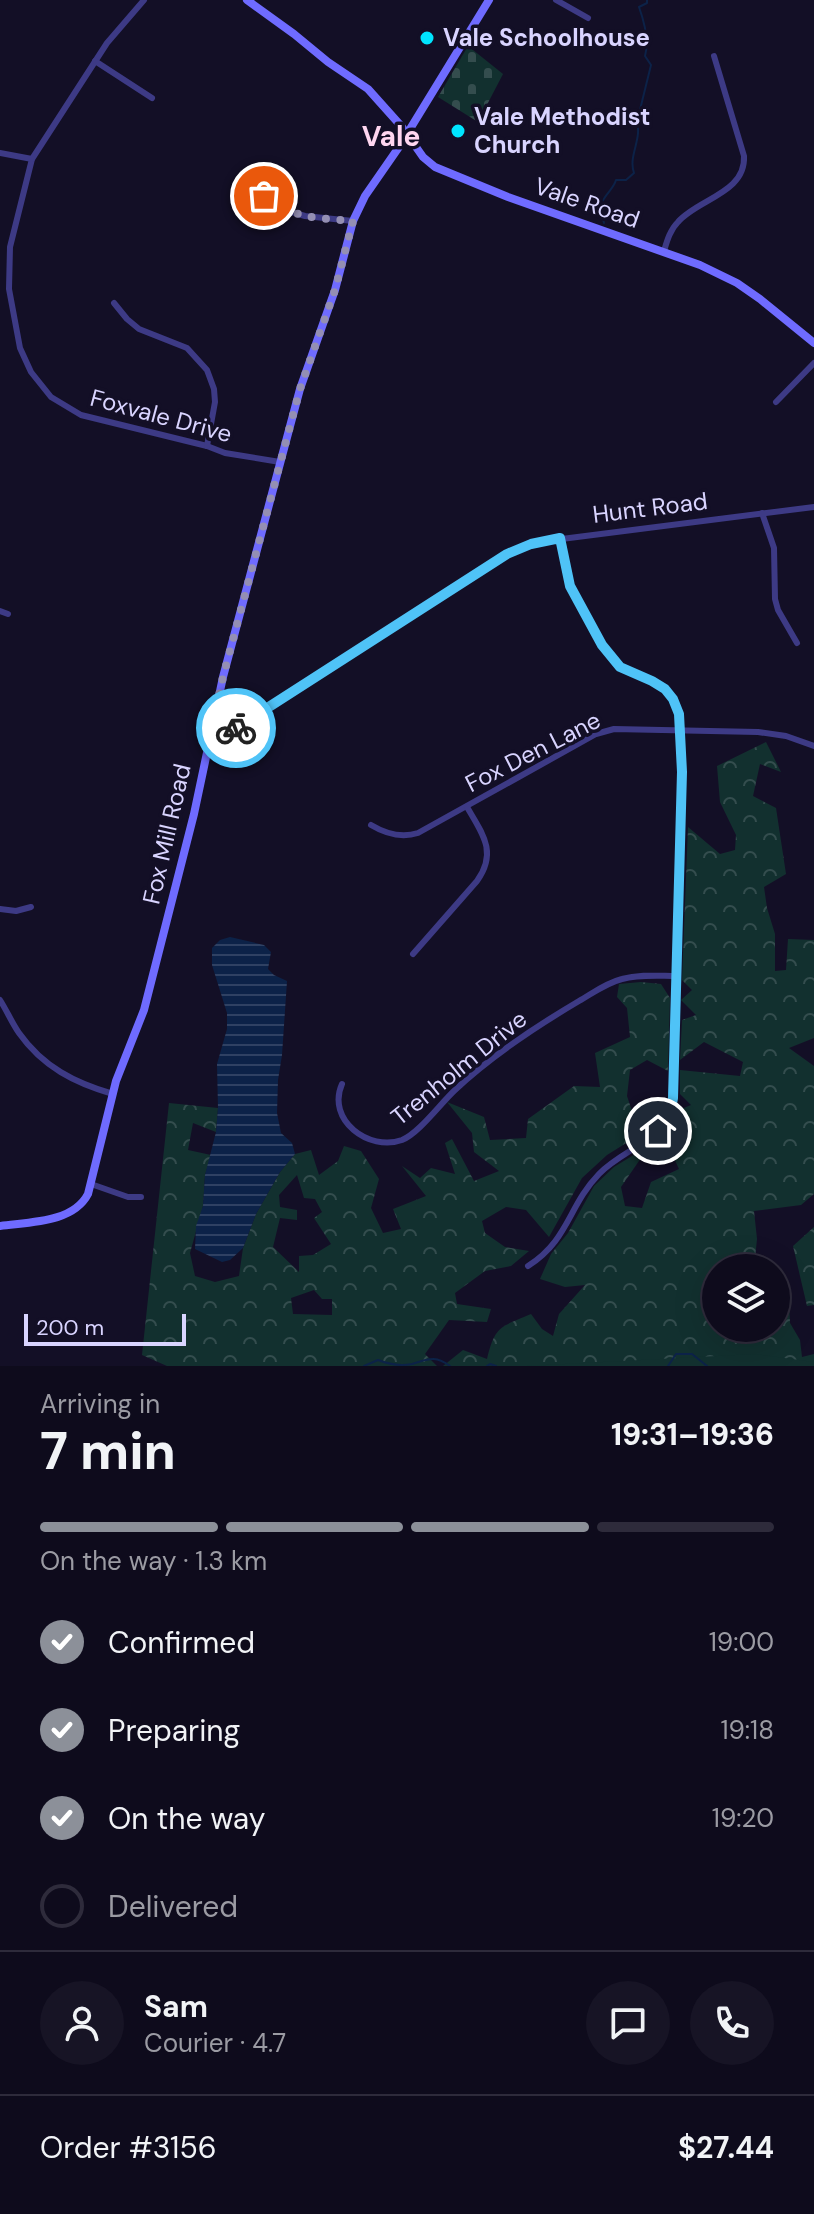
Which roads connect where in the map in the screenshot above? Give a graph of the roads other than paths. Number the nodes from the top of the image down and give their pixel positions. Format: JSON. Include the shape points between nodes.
{"nodes":[{"id":1,"x":144,"y":0,"type":"edge"},
{"id":2,"x":247,"y":0,"type":"edge"},
{"id":3,"x":489,"y":0,"type":"edge"},
{"id":4,"x":556,"y":0,"type":"edge"},
{"id":5,"x":588,"y":18,"type":"dead end"},
{"id":6,"x":714,"y":56,"type":"dead end"},
{"id":7,"x":95,"y":61,"type":"junction"},
{"id":8,"x":152,"y":98,"type":"dead end"},
{"id":9,"x":407,"y":134,"type":"junction"},
{"id":10,"x":0,"y":153,"type":"edge"},
{"id":11,"x":32,"y":159,"type":"junction"},
{"id":12,"x":240,"y":178,"type":"dead end"},
{"id":13,"x":353,"y":221,"type":"junction"},
{"id":14,"x":664,"y":251,"type":"junction"},
{"id":15,"x":114,"y":303,"type":"dead end"},
{"id":16,"x":814,"y":343,"type":"edge"},
{"id":17,"x":814,"y":363,"type":"edge"},
{"id":18,"x":776,"y":402,"type":"dead end"},
{"id":19,"x":207,"y":446,"type":"junction"},
{"id":20,"x":280,"y":462,"type":"junction"},
{"id":21,"x":814,"y":507,"type":"edge"},
{"id":22,"x":762,"y":513,"type":"junction"},
{"id":23,"x":560,"y":538,"type":"junction"},
{"id":24,"x":0,"y":611,"type":"edge"},
{"id":25,"x":8,"y":614,"type":"dead end"},
{"id":26,"x":797,"y":643,"type":"dead end"},
{"id":27,"x":681,"y":729,"type":"junction"},
{"id":28,"x":210,"y":737,"type":"junction"},
{"id":29,"x":814,"y":746,"type":"edge"},
{"id":30,"x":467,"y":807,"type":"junction"},
{"id":31,"x":371,"y":825,"type":"dead end"},
{"id":32,"x":31,"y":907,"type":"dead end"},
{"id":33,"x":0,"y":909,"type":"edge"},
{"id":34,"x":413,"y":954,"type":"dead end"},
{"id":35,"x":677,"y":976,"type":"junction"},
{"id":36,"x":0,"y":1000,"type":"edge"},
{"id":37,"x":342,"y":1084,"type":"dead end"},
{"id":38,"x":113,"y":1094,"type":"junction"},
{"id":39,"x":91,"y":1184,"type":"junction"},
{"id":40,"x":141,"y":1197,"type":"dead end"},
{"id":41,"x":0,"y":1226,"type":"edge"},
{"id":42,"x":528,"y":1266,"type":"dead end"}],
"edges":[{"from":1,"to":7,"type":"street","name":"Foxvale Drive"},
{"from":2,"to":9,"type":"main road","name":"Vale Road","via":[[368,89]]},
{"from":3,"to":9,"type":"main road","name":"Fox Mill Road"},
{"from":4,"to":5,"type":"street"},
{"from":6,"to":14,"type":"street","via":[[743,168],[731,186],[680,220]]},
{"from":7,"to":8,"type":"street"},
{"from":7,"to":11,"type":"street","name":"Foxvale Drive"},
{"from":9,"to":13,"type":"main road","name":"Fox Mill Road"},
{"from":9,"to":14,"type":"main road","name":"Vale Road","via":[[423,157],[445,172]]},
{"from":10,"to":11,"type":"street"},
{"from":11,"to":19,"type":"street","name":"Foxvale Drive","via":[[8,270],[20,348],[31,372],[51,397],[81,415]]},
{"from":12,"to":13,"type":"street","via":[[281,209]]},
{"from":13,"to":20,"type":"main road","name":"Fox Mill Road"},
{"from":14,"to":16,"type":"main road","name":"Vale Road","via":[[737,283]]},
{"from":15,"to":19,"type":"street","via":[[139,329],[187,348],[207,370],[215,402]]},
{"from":17,"to":18,"type":"street"},
{"from":19,"to":20,"type":"street","name":"Foxvale Drive"},
{"from":20,"to":28,"type":"main road","name":"Fox Mill Road"},
{"from":21,"to":22,"type":"street","name":"Hunt Road"},
{"from":22,"to":23,"type":"street","name":"Hunt Road"},
{"from":22,"to":26,"type":"street","via":[[774,548],[779,614]]},
{"from":23,"to":27,"type":"street","via":[[570,586],[602,645],[620,667],[665,689],[676,705]]},
{"from":23,"to":28,"type":"street","name":"Hunt Road","via":[[507,554],[240,726]]},
{"from":24,"to":25,"type":"street"},
{"from":27,"to":29,"type":"street","name":"Fox Den Lane","via":[[776,734]]},
{"from":27,"to":30,"type":"street","name":"Fox Den Lane","via":[[605,731]]},
{"from":27,"to":35,"type":"street"},
{"from":28,"to":38,"type":"main road","name":"Fox Mill Road","via":[[144,1010]]},
{"from":30,"to":31,"type":"street","name":"Fox Den Lane","via":[[413,835]]},
{"from":30,"to":34,"type":"street","via":[[486,842],[486,867]]},
{"from":32,"to":33,"type":"street"},
{"from":35,"to":37,"type":"street","name":"Trenholm Drive","via":[[624,978],[590,994],[487,1062],[401,1140],[379,1143],[353,1131],[338,1106]]},
{"from":35,"to":42,"type":"street","via":[[673,1098],[666,1121],[598,1175],[554,1245]]},
{"from":36,"to":38,"type":"street","via":[[23,1038],[48,1064],[78,1083]]},
{"from":38,"to":39,"type":"main road","name":"Fox Mill Road"},
{"from":39,"to":40,"type":"street"},
{"from":39,"to":41,"type":"main road","name":"Fox Mill Road","via":[[82,1204],[71,1212]]}]}
